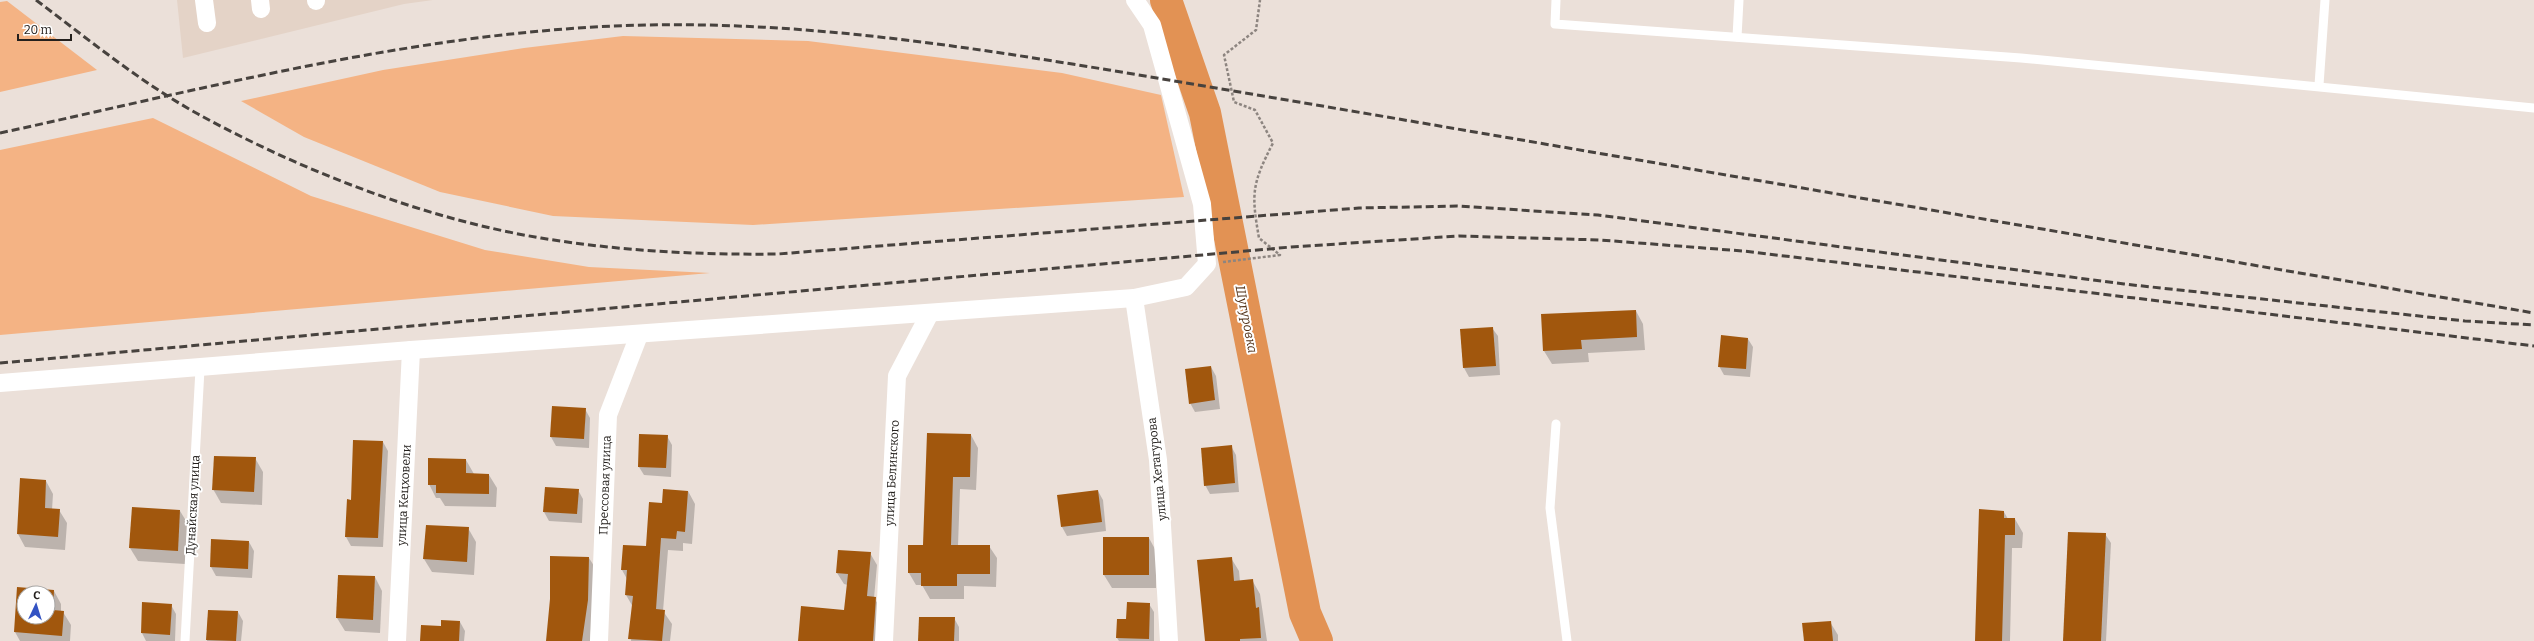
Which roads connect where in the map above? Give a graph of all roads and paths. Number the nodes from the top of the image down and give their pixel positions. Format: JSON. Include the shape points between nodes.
{"nodes":[{"id":1,"x":204,"y":0,"type":"edge"},
{"id":2,"x":1135,"y":0,"type":"edge"},
{"id":3,"x":1260,"y":0,"type":"edge"},
{"id":4,"x":1556,"y":0,"type":"edge"},
{"id":5,"x":1739,"y":0,"type":"edge"},
{"id":6,"x":2325,"y":0,"type":"edge"},
{"id":7,"x":207,"y":23,"type":"dead end"},
{"id":8,"x":1736,"y":37,"type":"junction"},
{"id":9,"x":2319,"y":85,"type":"junction"},
{"id":10,"x":2534,"y":108,"type":"edge"},
{"id":11,"x":1207,"y":264,"type":"junction"},
{"id":12,"x":1134,"y":298,"type":"junction"},
{"id":13,"x":930,"y":313,"type":"junction"},
{"id":14,"x":639,"y":335,"type":"junction"},
{"id":15,"x":411,"y":350,"type":"junction"},
{"id":16,"x":200,"y":369,"type":"junction"},
{"id":17,"x":0,"y":383,"type":"edge"},
{"id":18,"x":1556,"y":424,"type":"dead end"},
{"id":19,"x":185,"y":641,"type":"edge"},
{"id":20,"x":397,"y":641,"type":"edge"},
{"id":21,"x":598,"y":641,"type":"edge"},
{"id":22,"x":884,"y":641,"type":"edge"},
{"id":23,"x":1169,"y":641,"type":"edge"},
{"id":24,"x":1567,"y":641,"type":"edge"}],
"edges":[{"from":1,"to":7,"type":"street"},
{"from":2,"to":11,"type":"street","via":[[1152,25],[1182,128],[1202,204]]},
{"from":3,"to":11,"type":"path","via":[[1256,30],[1224,55],[1234,102],[1255,110],[1273,143],[1257,176],[1253,204],[1259,238],[1280,255]]},
{"from":4,"to":8,"type":"lane","via":[[1555,24]]},
{"from":5,"to":8,"type":"lane"},
{"from":6,"to":9,"type":"lane"},
{"from":8,"to":9,"type":"lane","via":[[2021,58]]},
{"from":9,"to":10,"type":"lane"},
{"from":11,"to":12,"type":"street","via":[[1186,287]]},
{"from":12,"to":13,"type":"street"},
{"from":12,"to":23,"type":"street","name":"улица Хетагурова","via":[[1158,460]]},
{"from":13,"to":14,"type":"street"},
{"from":13,"to":22,"type":"street","name":"улица Белинского","via":[[897,376]]},
{"from":14,"to":15,"type":"street"},
{"from":14,"to":21,"type":"street","name":"Прессовая улица","via":[[608,415]]},
{"from":15,"to":16,"type":"street"},
{"from":15,"to":20,"type":"street","name":"улица Кецховели"},
{"from":16,"to":17,"type":"street"},
{"from":16,"to":19,"type":"lane","name":"Дунайская улица"},
{"from":18,"to":24,"type":"lane","via":[[1550,508]]}]}
